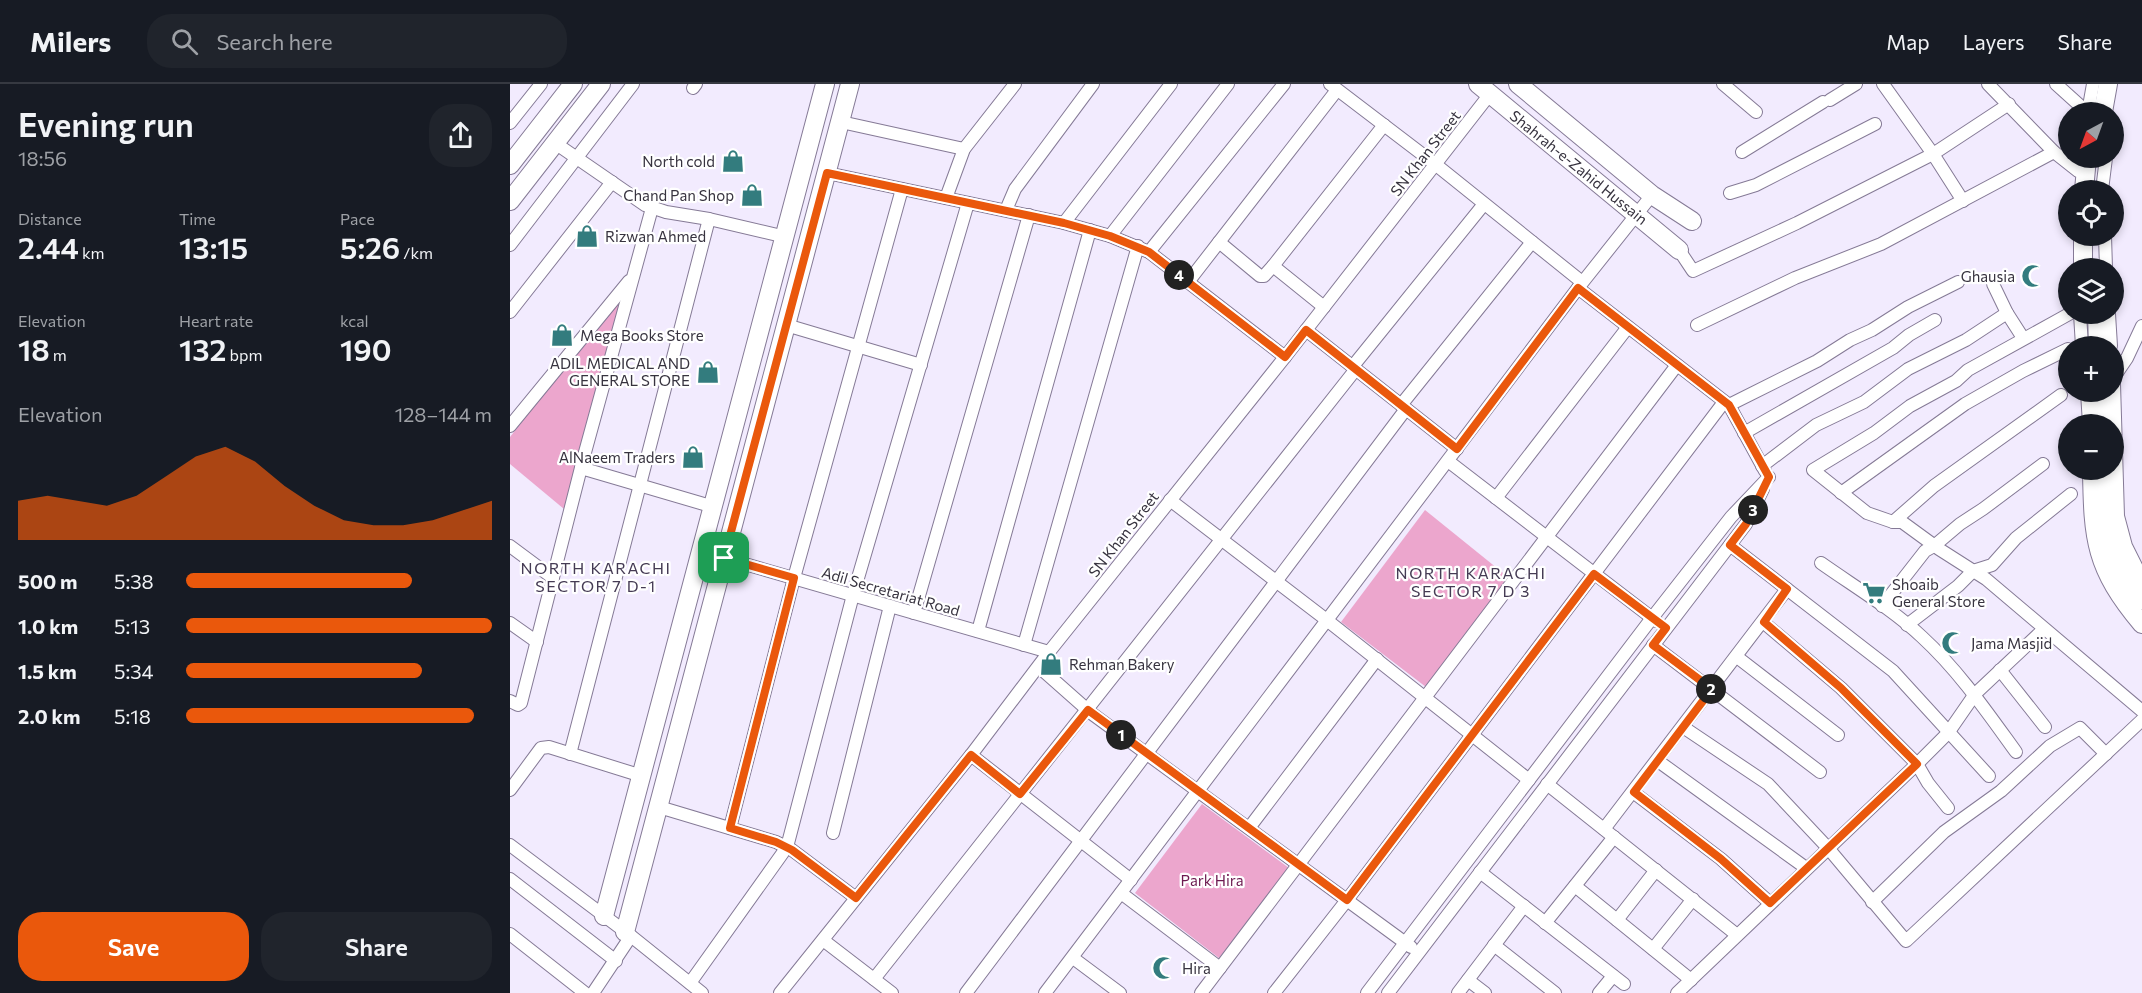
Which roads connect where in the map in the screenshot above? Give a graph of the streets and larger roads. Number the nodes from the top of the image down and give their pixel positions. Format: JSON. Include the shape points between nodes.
{"nodes":[{"id":1,"x":541,"y":84,"type":"edge"},
{"id":2,"x":573,"y":84,"type":"edge"},
{"id":3,"x":601,"y":84,"type":"edge"},
{"id":4,"x":633,"y":84,"type":"edge"},
{"id":5,"x":825,"y":84,"type":"edge"},
{"id":6,"x":850,"y":84,"type":"edge"},
{"id":7,"x":1015,"y":84,"type":"edge"},
{"id":8,"x":1093,"y":84,"type":"edge"},
{"id":9,"x":1171,"y":84,"type":"edge"},
{"id":10,"x":1228,"y":84,"type":"edge"},
{"id":11,"x":1284,"y":84,"type":"edge"},
{"id":12,"x":1518,"y":84,"type":"edge"},
{"id":13,"x":1723,"y":84,"type":"edge"},
{"id":14,"x":1856,"y":84,"type":"edge"},
{"id":15,"x":1882,"y":84,"type":"edge"},
{"id":16,"x":1988,"y":84,"type":"edge"},
{"id":17,"x":2056,"y":84,"type":"edge"},
{"id":18,"x":2095,"y":84,"type":"edge"},
{"id":19,"x":2108,"y":84,"type":"edge"},
{"id":20,"x":2117,"y":84,"type":"edge"},
{"id":21,"x":1333,"y":87,"type":"edge"},
{"id":22,"x":1484,"y":89,"type":"edge"},
{"id":23,"x":2077,"y":102,"type":"edge"},
{"id":24,"x":2091,"y":102,"type":"edge"},
{"id":25,"x":2105,"y":102,"type":"edge"},
{"id":26,"x":2114,"y":102,"type":"edge"},
{"id":27,"x":2009,"y":104,"type":"junction"},
{"id":28,"x":1756,"y":112,"type":"dead end"},
{"id":29,"x":841,"y":122,"type":"junction"},
{"id":30,"x":510,"y":123,"type":"edge"},
{"id":31,"x":1875,"y":124,"type":"dead end"},
{"id":32,"x":1384,"y":125,"type":"junction"},
{"id":33,"x":555,"y":143,"type":"junction"},
{"id":34,"x":964,"y":149,"type":"junction"},
{"id":35,"x":1742,"y":152,"type":"dead end"},
{"id":36,"x":2054,"y":152,"type":"junction"},
{"id":37,"x":1934,"y":154,"type":"junction"},
{"id":38,"x":2058,"y":154,"type":"edge"},
{"id":39,"x":577,"y":158,"type":"junction"},
{"id":40,"x":1435,"y":164,"type":"junction"},
{"id":41,"x":510,"y":165,"type":"edge"},
{"id":42,"x":827,"y":173,"type":"junction"},
{"id":43,"x":612,"y":182,"type":"junction"},
{"id":44,"x":902,"y":189,"type":"junction"},
{"id":45,"x":1730,"y":193,"type":"dead end"},
{"id":46,"x":1653,"y":195,"type":"junction"},
{"id":47,"x":946,"y":198,"type":"junction"},
{"id":48,"x":510,"y":201,"type":"edge"},
{"id":49,"x":1963,"y":201,"type":"junction"},
{"id":50,"x":968,"y":203,"type":"junction"},
{"id":51,"x":1484,"y":204,"type":"junction"},
{"id":52,"x":652,"y":208,"type":"junction"},
{"id":53,"x":1006,"y":210,"type":"junction"},
{"id":54,"x":1637,"y":213,"type":"junction"},
{"id":55,"x":1029,"y":215,"type":"junction"},
{"id":56,"x":709,"y":219,"type":"junction"},
{"id":57,"x":1692,"y":221,"type":"dead end"},
{"id":58,"x":1064,"y":223,"type":"junction"},
{"id":59,"x":1090,"y":230,"type":"junction"},
{"id":60,"x":1110,"y":236,"type":"junction"},
{"id":61,"x":786,"y":237,"type":"junction"},
{"id":62,"x":1219,"y":242,"type":"junction"},
{"id":63,"x":1532,"y":242,"type":"junction"},
{"id":64,"x":510,"y":245,"type":"edge"},
{"id":65,"x":1138,"y":246,"type":"junction"},
{"id":66,"x":1679,"y":250,"type":"joint"},
{"id":67,"x":1149,"y":252,"type":"junction"},
{"id":68,"x":1273,"y":266,"type":"junction"},
{"id":69,"x":633,"y":276,"type":"junction"},
{"id":70,"x":1188,"y":282,"type":"junction"},
{"id":71,"x":1958,"y":282,"type":"dead end"},
{"id":72,"x":1993,"y":284,"type":"dead end"},
{"id":73,"x":1580,"y":285,"type":"junction"},
{"id":74,"x":1324,"y":308,"type":"junction"},
{"id":75,"x":510,"y":312,"type":"edge"},
{"id":76,"x":2007,"y":313,"type":"junction"},
{"id":77,"x":2058,"y":320,"type":"edge"},
{"id":78,"x":1935,"y":321,"type":"dead end"},
{"id":79,"x":786,"y":325,"type":"junction"},
{"id":80,"x":1697,"y":325,"type":"dead end"},
{"id":81,"x":2142,"y":326,"type":"edge"},
{"id":82,"x":1628,"y":327,"type":"junction"},
{"id":83,"x":1306,"y":330,"type":"junction"},
{"id":84,"x":2023,"y":338,"type":"junction"},
{"id":85,"x":858,"y":346,"type":"junction"},
{"id":86,"x":2058,"y":354,"type":"edge"},
{"id":87,"x":1285,"y":357,"type":"junction"},
{"id":88,"x":2124,"y":362,"type":"edge"},
{"id":89,"x":921,"y":365,"type":"junction"},
{"id":90,"x":1677,"y":365,"type":"junction"},
{"id":91,"x":1354,"y":368,"type":"junction"},
{"id":92,"x":2058,"y":397,"type":"edge"},
{"id":93,"x":2115,"y":402,"type":"edge"},
{"id":94,"x":1727,"y":404,"type":"junction"},
{"id":95,"x":1404,"y":407,"type":"junction"},
{"id":96,"x":510,"y":426,"type":"edge"},
{"id":97,"x":1744,"y":433,"type":"junction"},
{"id":98,"x":1457,"y":449,"type":"junction"},
{"id":99,"x":1448,"y":461,"type":"junction"},
{"id":100,"x":2043,"y":464,"type":"dead end"},
{"id":101,"x":581,"y":468,"type":"junction"},
{"id":102,"x":1766,"y":472,"type":"junction"},
{"id":103,"x":2093,"y":480,"type":"edge"},
{"id":104,"x":2095,"y":480,"type":"edge"},
{"id":105,"x":2108,"y":480,"type":"edge"},
{"id":106,"x":640,"y":485,"type":"junction"},
{"id":107,"x":1841,"y":493,"type":"junction"},
{"id":108,"x":2071,"y":494,"type":"dead end"},
{"id":109,"x":1496,"y":498,"type":"junction"},
{"id":110,"x":1170,"y":500,"type":"junction"},
{"id":111,"x":714,"y":507,"type":"junction"},
{"id":112,"x":1893,"y":522,"type":"junction"},
{"id":113,"x":1545,"y":536,"type":"junction"},
{"id":114,"x":1222,"y":540,"type":"junction"},
{"id":115,"x":1730,"y":545,"type":"junction"},
{"id":116,"x":510,"y":546,"type":"edge"},
{"id":117,"x":1934,"y":546,"type":"junction"},
{"id":118,"x":724,"y":558,"type":"junction"},
{"id":119,"x":1821,"y":563,"type":"dead end"},
{"id":120,"x":1973,"y":571,"type":"junction"},
{"id":121,"x":1594,"y":574,"type":"junction"},
{"id":122,"x":553,"y":578,"type":"junction"},
{"id":123,"x":794,"y":578,"type":"junction"},
{"id":124,"x":2142,"y":579,"type":"edge"},
{"id":125,"x":1276,"y":581,"type":"junction"},
{"id":126,"x":1787,"y":589,"type":"junction"},
{"id":127,"x":853,"y":595,"type":"junction"},
{"id":128,"x":2142,"y":600,"type":"edge"},
{"id":129,"x":890,"y":606,"type":"junction"},
{"id":130,"x":1882,"y":606,"type":"junction"},
{"id":131,"x":914,"y":613,"type":"junction"},
{"id":132,"x":2142,"y":616,"type":"edge"},
{"id":133,"x":1652,"y":618,"type":"junction"},
{"id":134,"x":1328,"y":621,"type":"junction"},
{"id":135,"x":510,"y":622,"type":"edge"},
{"id":136,"x":1764,"y":622,"type":"junction"},
{"id":137,"x":2142,"y":624,"type":"edge"},
{"id":138,"x":1907,"y":625,"type":"junction"},
{"id":139,"x":1666,"y":628,"type":"junction"},
{"id":140,"x":2044,"y":629,"type":"junction"},
{"id":141,"x":978,"y":631,"type":"junction"},
{"id":142,"x":537,"y":642,"type":"junction"},
{"id":143,"x":1024,"y":645,"type":"junction"},
{"id":144,"x":1653,"y":645,"type":"junction"},
{"id":145,"x":1049,"y":652,"type":"junction"},
{"id":146,"x":1737,"y":657,"type":"junction"},
{"id":147,"x":1377,"y":659,"type":"junction"},
{"id":148,"x":1038,"y":667,"type":"junction"},
{"id":149,"x":2001,"y":670,"type":"junction"},
{"id":150,"x":1712,"y":689,"type":"junction"},
{"id":151,"x":1975,"y":694,"type":"junction"},
{"id":152,"x":1425,"y":697,"type":"junction"},
{"id":153,"x":510,"y":702,"type":"edge"},
{"id":154,"x":1088,"y":710,"type":"junction"},
{"id":155,"x":2142,"y":711,"type":"edge"},
{"id":156,"x":2142,"y":720,"type":"edge"},
{"id":157,"x":1683,"y":727,"type":"junction"},
{"id":158,"x":2045,"y":727,"type":"dead end"},
{"id":159,"x":1948,"y":732,"type":"junction"},
{"id":160,"x":1472,"y":735,"type":"junction"},
{"id":161,"x":1838,"y":735,"type":"dead end"},
{"id":162,"x":2016,"y":752,"type":"dead end"},
{"id":163,"x":1147,"y":753,"type":"junction"},
{"id":164,"x":570,"y":754,"type":"junction"},
{"id":165,"x":2106,"y":754,"type":"junction"},
{"id":166,"x":971,"y":755,"type":"junction"},
{"id":167,"x":1658,"y":761,"type":"junction"},
{"id":168,"x":1917,"y":764,"type":"junction"},
{"id":169,"x":1820,"y":772,"type":"dead end"},
{"id":170,"x":642,"y":776,"type":"junction"},
{"id":171,"x":1989,"y":776,"type":"dead end"},
{"id":172,"x":1529,"y":780,"type":"junction"},
{"id":173,"x":512,"y":784,"type":"edge"},
{"id":174,"x":1547,"y":784,"type":"junction"},
{"id":175,"x":1197,"y":790,"type":"junction"},
{"id":176,"x":1634,"y":792,"type":"junction"},
{"id":177,"x":1020,"y":794,"type":"junction"},
{"id":178,"x":659,"y":807,"type":"junction"},
{"id":179,"x":1948,"y":808,"type":"dead end"},
{"id":180,"x":730,"y":828,"type":"junction"},
{"id":181,"x":1249,"y":828,"type":"junction"},
{"id":182,"x":833,"y":833,"type":"dead end"},
{"id":183,"x":1609,"y":833,"type":"junction"},
{"id":184,"x":1081,"y":841,"type":"junction"},
{"id":185,"x":510,"y":845,"type":"edge"},
{"id":186,"x":787,"y":848,"type":"junction"},
{"id":187,"x":1828,"y":848,"type":"junction"},
{"id":188,"x":1299,"y":865,"type":"junction"},
{"id":189,"x":1806,"y":868,"type":"junction"},
{"id":190,"x":1656,"y":870,"type":"junction"},
{"id":191,"x":1480,"y":872,"type":"junction"},
{"id":192,"x":510,"y":879,"type":"edge"},
{"id":193,"x":1131,"y":880,"type":"junction"},
{"id":194,"x":1575,"y":886,"type":"junction"},
{"id":195,"x":1121,"y":893,"type":"junction"},
{"id":196,"x":856,"y":898,"type":"junction"},
{"id":197,"x":1693,"y":899,"type":"junction"},
{"id":198,"x":1347,"y":900,"type":"junction"},
{"id":199,"x":1872,"y":902,"type":"junction"},
{"id":200,"x":1770,"y":903,"type":"junction"},
{"id":201,"x":1524,"y":906,"type":"junction"},
{"id":202,"x":604,"y":916,"type":"junction"},
{"id":203,"x":1617,"y":921,"type":"junction"},
{"id":204,"x":1545,"y":923,"type":"junction"},
{"id":205,"x":510,"y":934,"type":"edge"},
{"id":206,"x":628,"y":934,"type":"junction"},
{"id":207,"x":1737,"y":935,"type":"junction"},
{"id":208,"x":823,"y":940,"type":"junction"},
{"id":209,"x":1406,"y":943,"type":"junction"},
{"id":210,"x":1494,"y":945,"type":"junction"},
{"id":211,"x":1653,"y":949,"type":"junction"},
{"id":212,"x":1419,"y":953,"type":"junction"},
{"id":213,"x":1073,"y":958,"type":"junction"},
{"id":214,"x":616,"y":961,"type":"junction"},
{"id":215,"x":1220,"y":968,"type":"junction"},
{"id":216,"x":1613,"y":975,"type":"junction"},
{"id":217,"x":874,"y":979,"type":"junction"},
{"id":218,"x":1468,"y":980,"type":"junction"},
{"id":219,"x":1691,"y":980,"type":"junction"},
{"id":220,"x":690,"y":983,"type":"junction"},
{"id":221,"x":1623,"y":984,"type":"dead end"},
{"id":222,"x":782,"y":992,"type":"edge"},
{"id":223,"x":585,"y":993,"type":"edge"},
{"id":224,"x":593,"y":993,"type":"edge"},
{"id":225,"x":702,"y":993,"type":"edge"},
{"id":226,"x":892,"y":993,"type":"edge"},
{"id":227,"x":966,"y":993,"type":"edge"},
{"id":228,"x":1046,"y":993,"type":"edge"},
{"id":229,"x":1120,"y":993,"type":"edge"},
{"id":230,"x":1201,"y":993,"type":"edge"},
{"id":231,"x":1274,"y":993,"type":"edge"},
{"id":232,"x":1367,"y":993,"type":"edge"},
{"id":233,"x":1388,"y":993,"type":"edge"},
{"id":234,"x":1458,"y":993,"type":"edge"},
{"id":235,"x":1485,"y":993,"type":"edge"},
{"id":236,"x":1555,"y":993,"type":"edge"},
{"id":237,"x":1599,"y":993,"type":"edge"},
{"id":238,"x":1677,"y":993,"type":"edge"}],
"edges":[{"from":1,"to":30,"type":"street"},
{"from":2,"to":41,"type":"street"},
{"from":3,"to":33,"type":"street"},
{"from":4,"to":39,"type":"street"},
{"from":5,"to":61,"type":"street"},
{"from":6,"to":29,"type":"street"},
{"from":7,"to":34,"type":"street"},
{"from":8,"to":53,"type":"street","via":[[1015,189]]},
{"from":9,"to":58,"type":"street"},
{"from":10,"to":60,"type":"street"},
{"from":11,"to":67,"type":"street"},
{"from":12,"to":46,"type":"street","name":"Shahrah-e-Zahid Hussain"},
{"from":13,"to":28,"type":"street"},
{"from":14,"to":35,"type":"street"},
{"from":15,"to":37,"type":"street"},
{"from":16,"to":27,"type":"street"},
{"from":17,"to":23,"type":"street"},
{"from":18,"to":24,"type":"street"},
{"from":19,"to":25,"type":"street"},
{"from":20,"to":26,"type":"street"},
{"from":21,"to":32,"type":"street"},
{"from":21,"to":62,"type":"street"},
{"from":22,"to":40,"type":"street","name":"SN Khan Street"},
{"from":22,"to":54,"type":"street","name":"Shahrah-e-Zahid Hussain"},
{"from":27,"to":36,"type":"street"},
{"from":27,"to":37,"type":"street"},
{"from":29,"to":34,"type":"street"},
{"from":29,"to":42,"type":"street"},
{"from":31,"to":45,"type":"street","via":[[1756,185]]},
{"from":32,"to":40,"type":"street"},
{"from":32,"to":68,"type":"street"},
{"from":33,"to":39,"type":"street"},
{"from":33,"to":48,"type":"street"},
{"from":34,"to":47,"type":"street"},
{"from":36,"to":38,"type":"street"},
{"from":36,"to":49,"type":"street"},
{"from":37,"to":49,"type":"street"},
{"from":37,"to":66,"type":"street","via":[[1693,271]]},
{"from":39,"to":43,"type":"street"},
{"from":39,"to":64,"type":"street"},
{"from":40,"to":51,"type":"street"},
{"from":40,"to":74,"type":"street","name":"SN Khan Street"},
{"from":42,"to":44,"type":"street"},
{"from":42,"to":79,"type":"street"},
{"from":43,"to":52,"type":"street"},
{"from":43,"to":75,"type":"street"},
{"from":44,"to":47,"type":"street"},
{"from":44,"to":85,"type":"street"},
{"from":46,"to":54,"type":"street"},
{"from":46,"to":57,"type":"street","name":"Shahrah-e-Zahid Hussain"},
{"from":47,"to":50,"type":"street"},
{"from":49,"to":80,"type":"street","via":[[1881,244],[1795,278]]},
{"from":50,"to":53,"type":"street"},
{"from":50,"to":89,"type":"street"},
{"from":51,"to":63,"type":"street"},
{"from":51,"to":91,"type":"street"},
{"from":52,"to":56,"type":"street"},
{"from":52,"to":69,"type":"street"},
{"from":53,"to":55,"type":"street"},
{"from":54,"to":66,"type":"street","name":"Shahrah-e-Zahid Hussain"},
{"from":54,"to":73,"type":"street"},
{"from":55,"to":58,"type":"street"},
{"from":55,"to":131,"type":"street"},
{"from":56,"to":61,"type":"street"},
{"from":56,"to":106,"type":"street"},
{"from":58,"to":59,"type":"street"},
{"from":59,"to":60,"type":"street"},
{"from":59,"to":141,"type":"street"},
{"from":60,"to":65,"type":"street"},
{"from":61,"to":111,"type":"street"},
{"from":62,"to":68,"type":"street","via":[[1260,276]]},
{"from":62,"to":70,"type":"street"},
{"from":63,"to":73,"type":"street"},
{"from":63,"to":95,"type":"street"},
{"from":65,"to":67,"type":"street"},
{"from":65,"to":143,"type":"street"},
{"from":67,"to":70,"type":"street"},
{"from":68,"to":74,"type":"street"},
{"from":69,"to":96,"type":"street"},
{"from":69,"to":101,"type":"street"},
{"from":70,"to":87,"type":"street"},
{"from":71,"to":94,"type":"street"},
{"from":72,"to":76,"type":"street"},
{"from":73,"to":82,"type":"street"},
{"from":73,"to":98,"type":"street"},
{"from":74,"to":83,"type":"street","name":"SN Khan Street"},
{"from":76,"to":84,"type":"street"},
{"from":76,"to":102,"type":"street","via":[[1946,351],[1908,369],[1864,402],[1816,425]]},
{"from":77,"to":84,"type":"street"},
{"from":78,"to":97,"type":"street"},
{"from":79,"to":85,"type":"street"},
{"from":79,"to":118,"type":"street"},
{"from":81,"to":88,"type":"street"},
{"from":82,"to":90,"type":"street"},
{"from":82,"to":109,"type":"street"},
{"from":83,"to":87,"type":"street","name":"SN Khan Street"},
{"from":83,"to":91,"type":"street"},
{"from":84,"to":107,"type":"street","via":[[1813,470]]},
{"from":85,"to":89,"type":"street"},
{"from":85,"to":123,"type":"street"},
{"from":86,"to":107,"type":"street","via":[[1965,404]]},
{"from":87,"to":110,"type":"street","name":"SN Khan Street"},
{"from":89,"to":127,"type":"street"},
{"from":90,"to":94,"type":"street"},
{"from":90,"to":113,"type":"street"},
{"from":91,"to":95,"type":"street"},
{"from":91,"to":114,"type":"street"},
{"from":92,"to":112,"type":"street","via":[[1934,486]]},
{"from":93,"to":124,"type":"street","via":[[2118,516],[2126,546]]},
{"from":94,"to":97,"type":"street"},
{"from":94,"to":121,"type":"street"},
{"from":95,"to":98,"type":"street"},
{"from":95,"to":125,"type":"street"},
{"from":97,"to":102,"type":"street"},
{"from":98,"to":99,"type":"street"},
{"from":99,"to":109,"type":"street"},
{"from":99,"to":134,"type":"street"},
{"from":100,"to":117,"type":"street"},
{"from":101,"to":106,"type":"street"},
{"from":101,"to":122,"type":"street"},
{"from":102,"to":115,"type":"street","via":[[1746,524]]},
{"from":102,"to":133,"type":"street"},
{"from":103,"to":137,"type":"street","via":[[2094,523],[2103,565],[2115,590]]},
{"from":104,"to":132,"type":"street","via":[[2108,557]]},
{"from":105,"to":128,"type":"street","via":[[2109,519],[2116,556]]},
{"from":106,"to":111,"type":"street"},
{"from":106,"to":164,"type":"street"},
{"from":107,"to":112,"type":"street","via":[[1867,513]]},
{"from":108,"to":120,"type":"street","via":[[2016,538],[1992,565]]},
{"from":109,"to":113,"type":"street"},
{"from":110,"to":114,"type":"street"},
{"from":110,"to":145,"type":"street","name":"SN Khan Street"},
{"from":111,"to":170,"type":"street"},
{"from":112,"to":117,"type":"street","via":[[1902,522]]},
{"from":113,"to":121,"type":"street"},
{"from":113,"to":152,"type":"street"},
{"from":114,"to":125,"type":"street"},
{"from":114,"to":154,"type":"street"},
{"from":115,"to":126,"type":"street"},
{"from":115,"to":139,"type":"street"},
{"from":116,"to":122,"type":"street"},
{"from":117,"to":120,"type":"street"},
{"from":117,"to":130,"type":"street","via":[[1925,551]]},
{"from":118,"to":123,"type":"street","name":"Adil Secretariat Road"},
{"from":118,"to":178,"type":"street"},
{"from":119,"to":130,"type":"street"},
{"from":120,"to":138,"type":"street"},
{"from":120,"to":140,"type":"street"},
{"from":121,"to":133,"type":"street"},
{"from":121,"to":160,"type":"street"},
{"from":122,"to":142,"type":"street"},
{"from":123,"to":127,"type":"street","name":"Adil Secretariat Road"},
{"from":123,"to":180,"type":"street"},
{"from":125,"to":134,"type":"street"},
{"from":125,"to":163,"type":"street"},
{"from":126,"to":136,"type":"street"},
{"from":126,"to":159,"type":"street","via":[[1893,671]]},
{"from":127,"to":129,"type":"street","name":"Adil Secretariat Road"},
{"from":127,"to":186,"type":"street"},
{"from":129,"to":131,"type":"street","name":"Adil Secretariat Road"},
{"from":129,"to":182,"type":"street"},
{"from":130,"to":138,"type":"street"},
{"from":131,"to":141,"type":"street","name":"Adil Secretariat Road"},
{"from":133,"to":139,"type":"street"},
{"from":133,"to":172,"type":"street"},
{"from":134,"to":147,"type":"street"},
{"from":134,"to":175,"type":"street"},
{"from":135,"to":142,"type":"street"},
{"from":136,"to":146,"type":"street"},
{"from":136,"to":168,"type":"street","via":[[1841,688]]},
{"from":138,"to":151,"type":"street"},
{"from":139,"to":144,"type":"street"},
{"from":140,"to":149,"type":"street"},
{"from":140,"to":155,"type":"street"},
{"from":141,"to":143,"type":"street","name":"Adil Secretariat Road"},
{"from":142,"to":153,"type":"street","via":[[521,703]]},
{"from":143,"to":145,"type":"street","name":"Adil Secretariat Road"},
{"from":144,"to":150,"type":"street"},
{"from":144,"to":174,"type":"street"},
{"from":145,"to":148,"type":"street","name":"SN Khan Street"},
{"from":146,"to":150,"type":"street"},
{"from":146,"to":161,"type":"street"},
{"from":147,"to":152,"type":"street"},
{"from":147,"to":181,"type":"street"},
{"from":148,"to":154,"type":"street"},
{"from":148,"to":166,"type":"street","name":"SN Khan Street"},
{"from":149,"to":151,"type":"street"},
{"from":149,"to":158,"type":"street"},
{"from":150,"to":157,"type":"street"},
{"from":150,"to":169,"type":"street"},
{"from":151,"to":159,"type":"street"},
{"from":151,"to":162,"type":"street"},
{"from":152,"to":160,"type":"street"},
{"from":152,"to":188,"type":"street"},
{"from":154,"to":163,"type":"street"},
{"from":154,"to":177,"type":"street"},
{"from":156,"to":165,"type":"street"},
{"from":157,"to":167,"type":"street"},
{"from":157,"to":187,"type":"street","via":[[1768,784]]},
{"from":159,"to":168,"type":"street"},
{"from":159,"to":171,"type":"street"},
{"from":160,"to":172,"type":"street"},
{"from":160,"to":198,"type":"street"},
{"from":163,"to":175,"type":"street"},
{"from":163,"to":184,"type":"street"},
{"from":164,"to":170,"type":"street"},
{"from":164,"to":173,"type":"street","via":[[541,748]]},
{"from":165,"to":199,"type":"street","via":[[2080,728],[2050,746],[2001,791],[1944,832]]},
{"from":165,"to":199,"type":"street","via":[[1906,941]]},
{"from":166,"to":177,"type":"street"},
{"from":166,"to":196,"type":"street","name":"SN Khan Street"},
{"from":167,"to":176,"type":"street"},
{"from":167,"to":189,"type":"street"},
{"from":168,"to":179,"type":"street"},
{"from":168,"to":187,"type":"street"},
{"from":170,"to":202,"type":"street"},
{"from":172,"to":209,"type":"street"},
{"from":174,"to":183,"type":"street"},
{"from":174,"to":191,"type":"street"},
{"from":175,"to":181,"type":"street"},
{"from":175,"to":193,"type":"street"},
{"from":176,"to":183,"type":"street"},
{"from":176,"to":200,"type":"street","via":[[1721,859]]},
{"from":177,"to":184,"type":"street"},
{"from":177,"to":217,"type":"street"},
{"from":178,"to":180,"type":"street"},
{"from":178,"to":206,"type":"street"},
{"from":180,"to":186,"type":"street"},
{"from":181,"to":188,"type":"street"},
{"from":183,"to":190,"type":"street"},
{"from":183,"to":194,"type":"street"},
{"from":184,"to":193,"type":"street"},
{"from":184,"to":227,"type":"street"},
{"from":185,"to":202,"type":"street"},
{"from":186,"to":196,"type":"street"},
{"from":186,"to":220,"type":"street"},
{"from":187,"to":189,"type":"street"},
{"from":187,"to":199,"type":"street"},
{"from":188,"to":198,"type":"street"},
{"from":188,"to":215,"type":"street"},
{"from":189,"to":200,"type":"street"},
{"from":190,"to":197,"type":"street"},
{"from":190,"to":203,"type":"street"},
{"from":191,"to":201,"type":"street"},
{"from":191,"to":212,"type":"street"},
{"from":192,"to":214,"type":"street"},
{"from":193,"to":195,"type":"street"},
{"from":194,"to":203,"type":"street"},
{"from":194,"to":204,"type":"street"},
{"from":195,"to":213,"type":"street"},
{"from":195,"to":215,"type":"street"},
{"from":196,"to":208,"type":"street","name":"SN Khan Street"},
{"from":197,"to":207,"type":"street"},
{"from":197,"to":211,"type":"street"},
{"from":198,"to":209,"type":"street"},
{"from":198,"to":231,"type":"street"},
{"from":200,"to":207,"type":"street"},
{"from":201,"to":204,"type":"street"},
{"from":201,"to":210,"type":"street"},
{"from":202,"to":206,"type":"street"},
{"from":203,"to":211,"type":"street"},
{"from":204,"to":216,"type":"street"},
{"from":205,"to":223,"type":"street"},
{"from":206,"to":214,"type":"street"},
{"from":206,"to":220,"type":"street"},
{"from":207,"to":219,"type":"street"},
{"from":208,"to":217,"type":"street"},
{"from":208,"to":222,"type":"street","name":"SN Khan Street"},
{"from":209,"to":212,"type":"street"},
{"from":209,"to":232,"type":"street"},
{"from":210,"to":218,"type":"street"},
{"from":210,"to":236,"type":"street"},
{"from":211,"to":219,"type":"street"},
{"from":212,"to":233,"type":"street"},
{"from":213,"to":228,"type":"street"},
{"from":213,"to":229,"type":"street"},
{"from":214,"to":224,"type":"street"},
{"from":215,"to":230,"type":"street"},
{"from":216,"to":221,"type":"street"},
{"from":216,"to":237,"type":"street"},
{"from":217,"to":226,"type":"street"},
{"from":218,"to":234,"type":"street"},
{"from":218,"to":235,"type":"street"},
{"from":219,"to":238,"type":"street"},
{"from":220,"to":225,"type":"street"}]}
